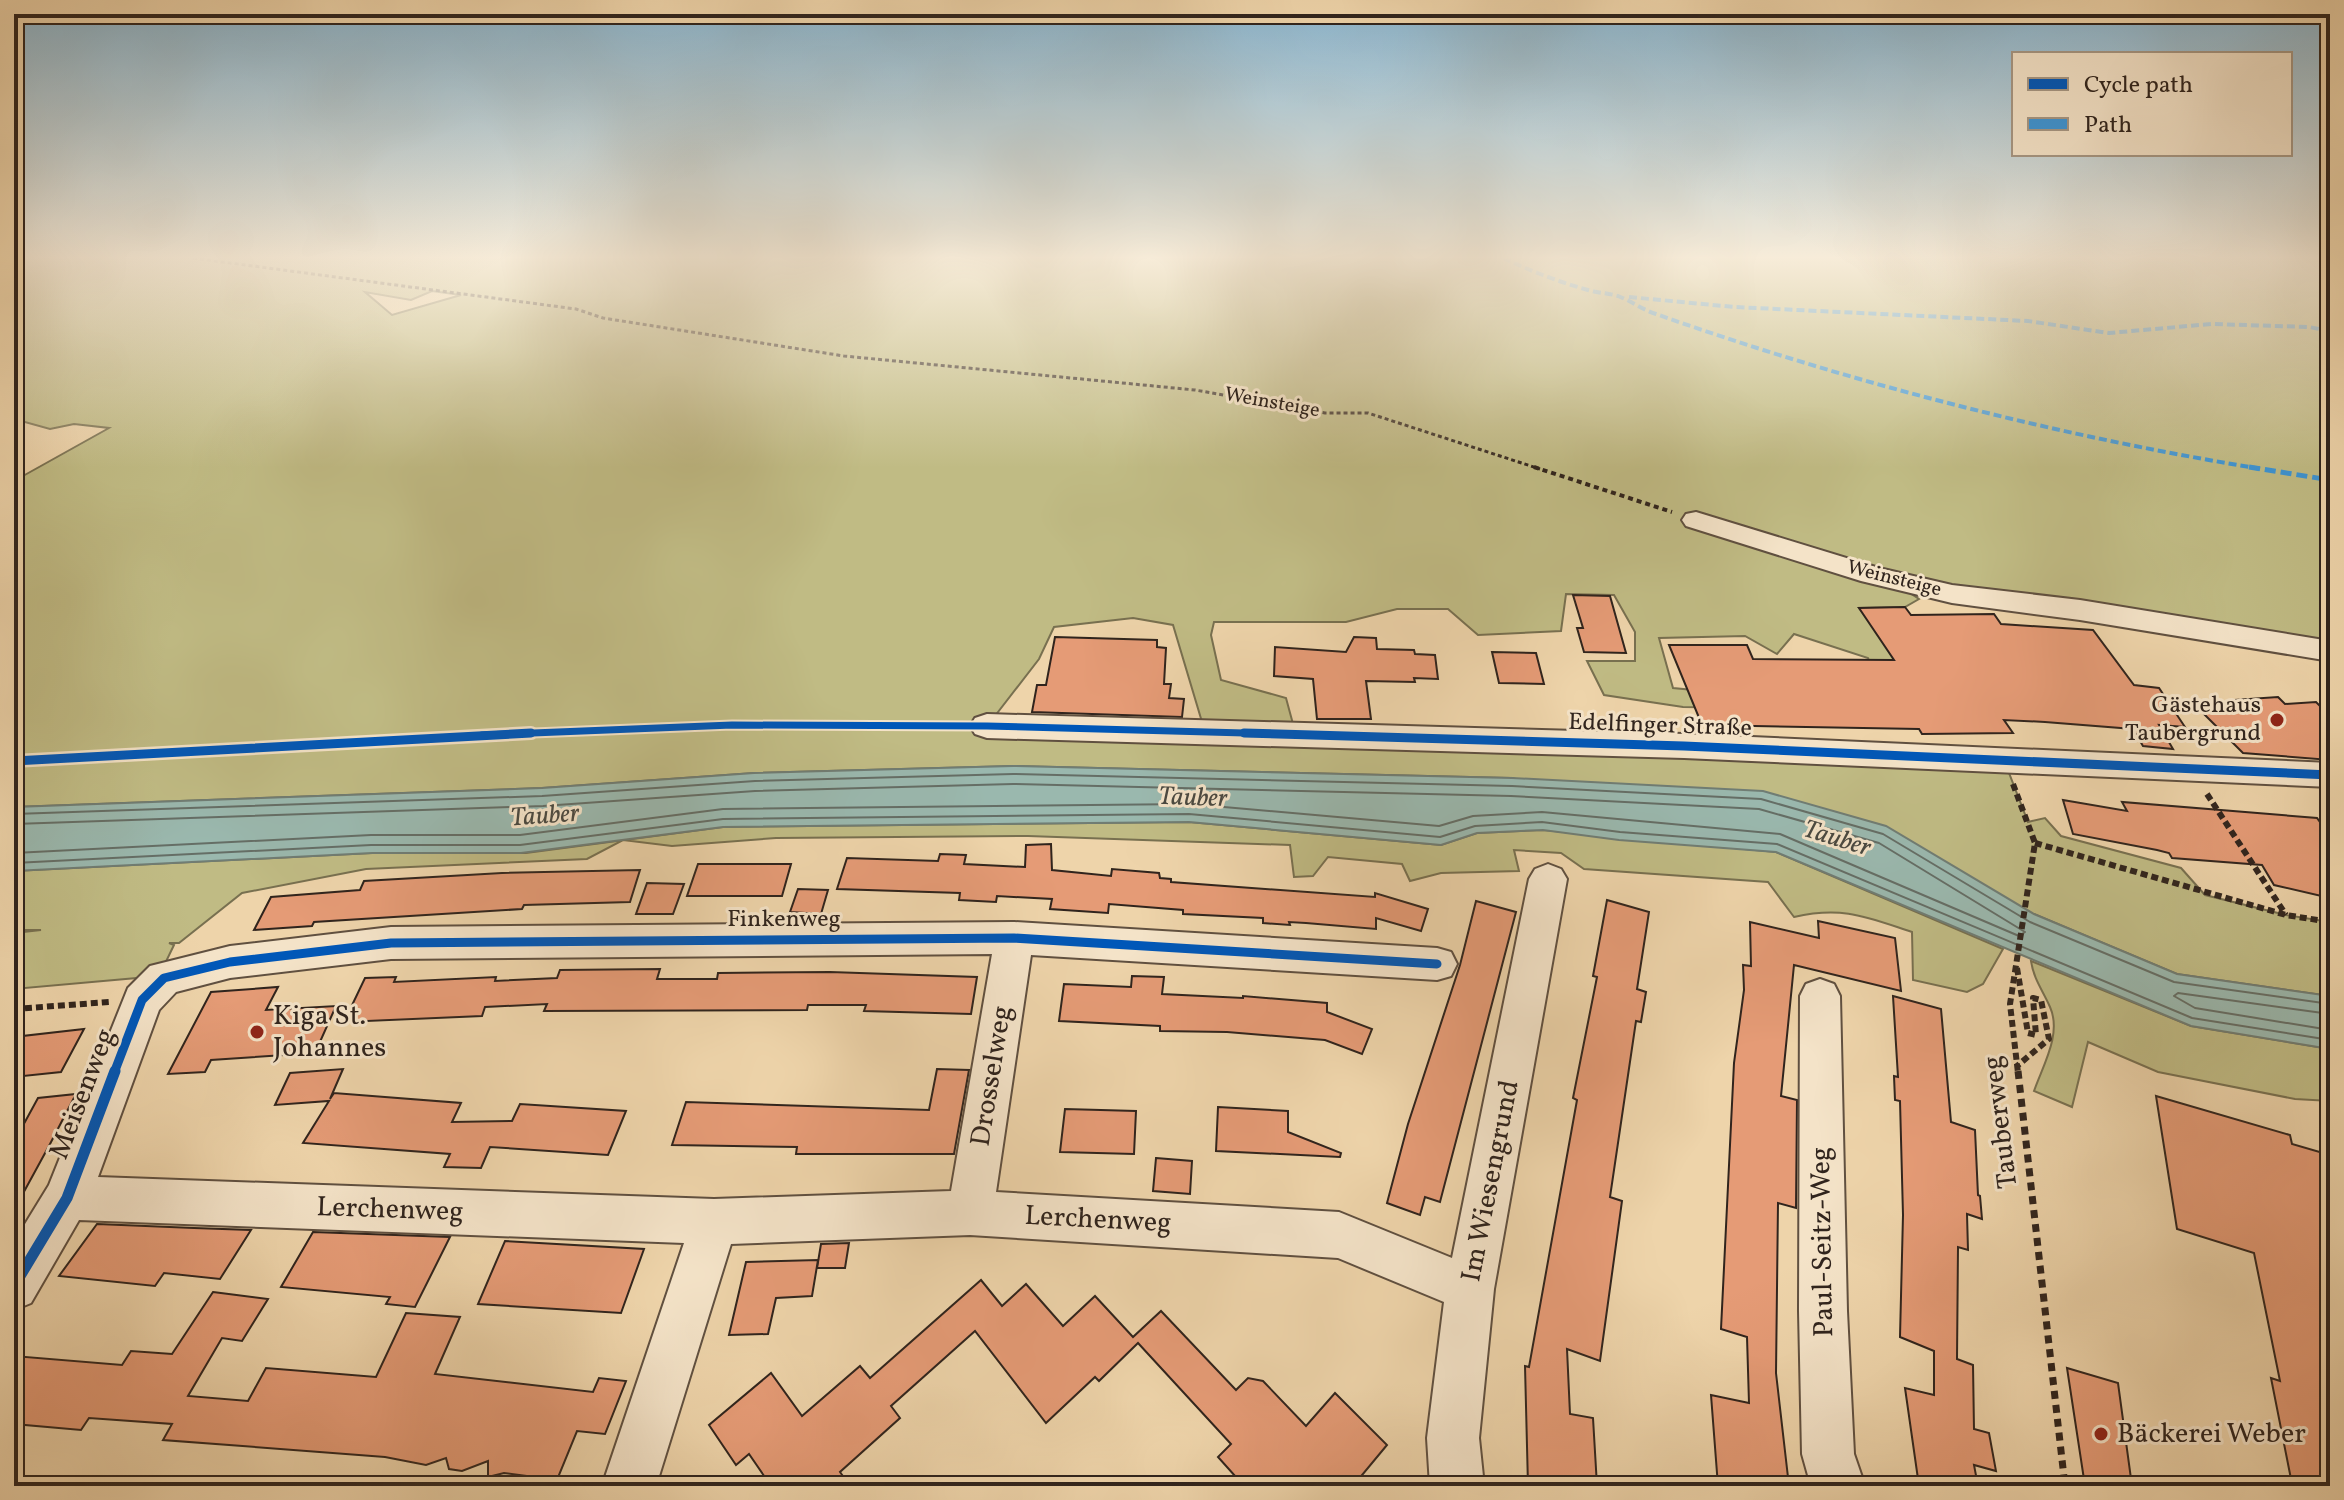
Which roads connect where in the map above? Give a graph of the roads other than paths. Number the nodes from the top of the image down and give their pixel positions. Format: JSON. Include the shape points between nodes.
{"nodes":[{"id":1,"x":1696,"y":520,"type":"road end"},
{"id":2,"x":2330,"y":651,"type":"edge"},
{"id":3,"x":987,"y":726,"type":"dead end"},
{"id":4,"x":2330,"y":775,"type":"edge"},
{"id":5,"x":1548,"y":879,"type":"dead end"},
{"id":6,"x":1014,"y":938,"type":"junction"},
{"id":7,"x":1437,"y":964,"type":"dead end"},
{"id":8,"x":1820,"y":996,"type":"dead end"},
{"id":9,"x":142,"y":1000,"type":"joint"},
{"id":10,"x":67,"y":1198,"type":"junction"},
{"id":11,"x":970,"y":1213,"type":"junction"},
{"id":12,"x":714,"y":1222,"type":"junction"},
{"id":13,"x":14,"y":1286,"type":"edge"},
{"id":14,"x":1470,"y":1289,"type":"junction"},
{"id":15,"x":629,"y":1486,"type":"edge"},
{"id":16,"x":1457,"y":1486,"type":"edge"},
{"id":17,"x":1838,"y":1486,"type":"edge"}],
"edges":[{"from":1,"to":2,"type":"street","name":"Weinsteige","via":[[1871,575],[1952,594]]},
{"from":3,"to":4,"type":"street","name":"Edelfinger Straße","via":[[1668,746]]},
{"from":5,"to":14,"type":"street","name":"Im Wiesengrund"},
{"from":6,"to":7,"type":"street","name":"Finkenweg"},
{"from":6,"to":9,"type":"street","name":"Finkenweg","via":[[391,943],[230,962],[164,978]]},
{"from":6,"to":11,"type":"street","name":"Drosselweg"},
{"from":8,"to":17,"type":"street","name":"Paul-Seitz-Weg","via":[[1827,1438]]},
{"from":9,"to":10,"type":"street","name":"Meisenweg"},
{"from":10,"to":12,"type":"street","name":"Lerchenweg"},
{"from":10,"to":13,"type":"street","name":"Meisenweg"},
{"from":11,"to":12,"type":"street","name":"Lerchenweg"},
{"from":11,"to":14,"type":"street","name":"Lerchenweg","via":[[1339,1235]]},
{"from":12,"to":15,"type":"street"},
{"from":14,"to":16,"type":"street","name":"Im Wiesengrund","via":[[1453,1438]]}]}
